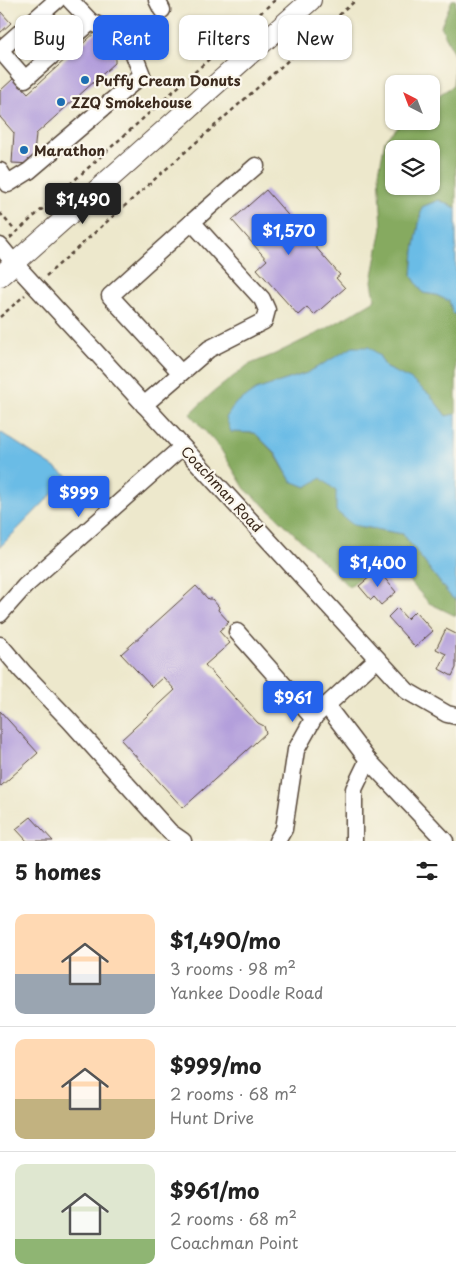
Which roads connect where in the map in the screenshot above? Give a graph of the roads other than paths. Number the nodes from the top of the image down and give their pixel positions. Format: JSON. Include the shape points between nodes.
{"nodes":[{"id":1,"x":57,"y":0,"type":"edge"},
{"id":2,"x":70,"y":0,"type":"edge"},
{"id":3,"x":311,"y":0,"type":"edge"},
{"id":4,"x":91,"y":22,"type":"junction"},
{"id":5,"x":0,"y":50,"type":"edge"},
{"id":6,"x":256,"y":166,"type":"dead end"},
{"id":7,"x":0,"y":171,"type":"edge"},
{"id":8,"x":192,"y":222,"type":"junction"},
{"id":9,"x":0,"y":246,"type":"edge"},
{"id":10,"x":7,"y":270,"type":"edge"},
{"id":11,"x":180,"y":372,"type":"junction"},
{"id":12,"x":144,"y":405,"type":"junction"},
{"id":13,"x":182,"y":447,"type":"junction"},
{"id":14,"x":0,"y":614,"type":"edge"},
{"id":15,"x":237,"y":632,"type":"dead end"},
{"id":16,"x":0,"y":645,"type":"edge"},
{"id":17,"x":377,"y":658,"type":"junction"},
{"id":18,"x":326,"y":705,"type":"junction"},
{"id":19,"x":456,"y":716,"type":"edge"},
{"id":20,"x":313,"y":718,"type":"junction"},
{"id":21,"x":368,"y":760,"type":"junction"},
{"id":22,"x":280,"y":835,"type":"edge"},
{"id":23,"x":441,"y":840,"type":"edge"},
{"id":24,"x":183,"y":841,"type":"edge"},
{"id":25,"x":354,"y":841,"type":"edge"}],
"edges":[{"from":1,"to":5,"type":"street"},
{"from":2,"to":4,"type":"street"},
{"from":3,"to":10,"type":"main road"},
{"from":4,"to":5,"type":"street","via":[[25,79]]},
{"from":4,"to":7,"type":"street","via":[[113,32],[133,52],[142,75],[29,171],[8,184]]},
{"from":6,"to":8,"type":"street"},
{"from":8,"to":11,"type":"street","via":[[110,296]]},
{"from":8,"to":11,"type":"street","via":[[262,299],[267,310],[264,320],[208,349]]},
{"from":9,"to":10,"type":"street","name":"Coachman Road"},
{"from":10,"to":12,"type":"street","name":"Coachman Road","via":[[35,286]]},
{"from":11,"to":12,"type":"street"},
{"from":12,"to":13,"type":"street","name":"Coachman Road"},
{"from":13,"to":14,"type":"street","via":[[25,586]]},
{"from":13,"to":17,"type":"street","name":"Coachman Road"},
{"from":15,"to":20,"type":"street"},
{"from":16,"to":24,"type":"street","via":[[151,812]]},
{"from":17,"to":18,"type":"street"},
{"from":17,"to":19,"type":"street","name":"Coachman Road","via":[[407,691]]},
{"from":18,"to":20,"type":"street"},
{"from":18,"to":21,"type":"street"},
{"from":20,"to":22,"type":"street","via":[[296,750]]},
{"from":21,"to":23,"type":"street"},
{"from":21,"to":25,"type":"street","via":[[354,789]]}]}
